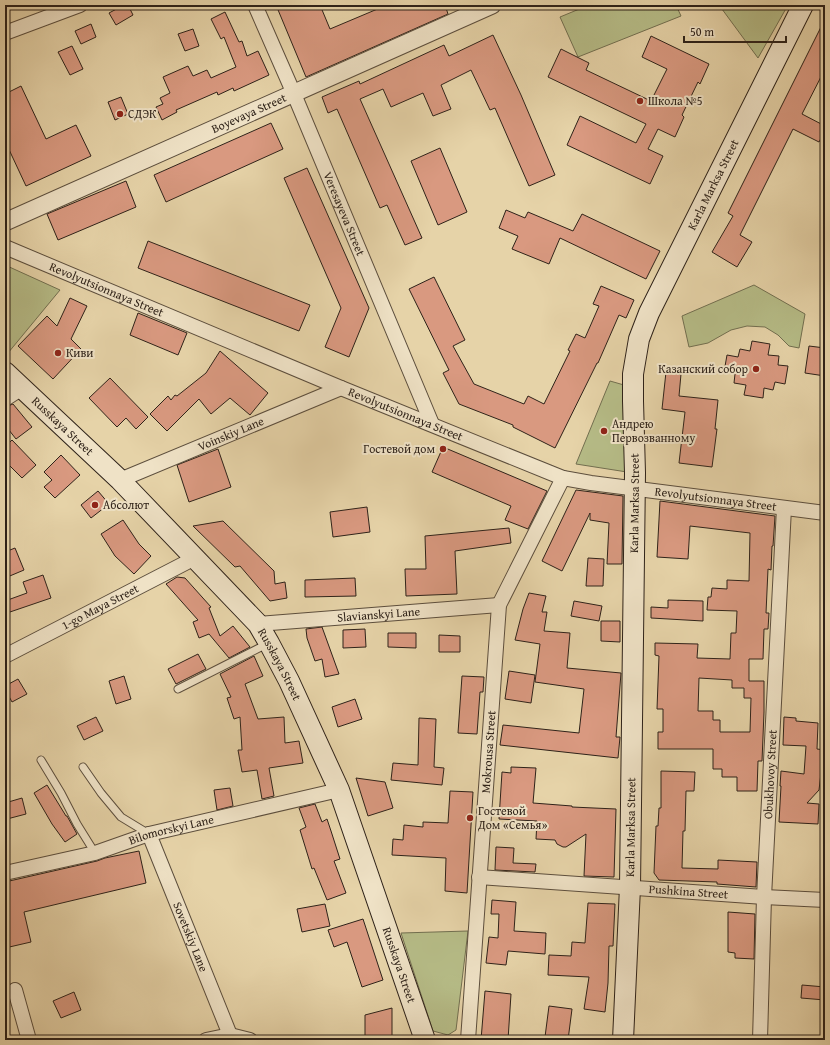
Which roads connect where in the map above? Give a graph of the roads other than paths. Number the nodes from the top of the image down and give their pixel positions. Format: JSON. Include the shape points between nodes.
{"nodes":[{"id":1,"x":80,"y":5,"type":"edge"},
{"id":2,"x":255,"y":5,"type":"edge"},
{"id":3,"x":492,"y":5,"type":"edge"},
{"id":4,"x":803,"y":5,"type":"edge"},
{"id":5,"x":5,"y":33,"type":"edge"},
{"id":6,"x":294,"y":94,"type":"junction"},
{"id":7,"x":5,"y":222,"type":"edge"},
{"id":8,"x":5,"y":247,"type":"edge"},
{"id":9,"x":5,"y":372,"type":"edge"},
{"id":10,"x":22,"y":388,"type":"junction"},
{"id":11,"x":341,"y":388,"type":"junction"},
{"id":12,"x":5,"y":399,"type":"edge"},
{"id":13,"x":432,"y":424,"type":"junction"},
{"id":14,"x":563,"y":478,"type":"junction"},
{"id":15,"x":120,"y":480,"type":"junction"},
{"id":16,"x":635,"y":489,"type":"junction"},
{"id":17,"x":784,"y":508,"type":"junction"},
{"id":18,"x":825,"y":513,"type":"edge"},
{"id":19,"x":195,"y":558,"type":"junction"},
{"id":20,"x":499,"y":605,"type":"junction"},
{"id":21,"x":258,"y":624,"type":"junction"},
{"id":22,"x":269,"y":642,"type":"junction"},
{"id":23,"x":5,"y":656,"type":"edge"},
{"id":24,"x":178,"y":689,"type":"dead end"},
{"id":25,"x":41,"y":760,"type":"dead end"},
{"id":26,"x":83,"y":767,"type":"dead end"},
{"id":27,"x":339,"y":790,"type":"junction"},
{"id":28,"x":149,"y":834,"type":"junction"},
{"id":29,"x":95,"y":853,"type":"junction"},
{"id":30,"x":5,"y":873,"type":"edge"},
{"id":31,"x":480,"y":877,"type":"junction"},
{"id":32,"x":630,"y":887,"type":"junction"},
{"id":33,"x":764,"y":897,"type":"junction"},
{"id":34,"x":825,"y":900,"type":"edge"},
{"id":35,"x":15,"y":990,"type":"dead end"},
{"id":36,"x":230,"y":1037,"type":"edge"},
{"id":37,"x":29,"y":1040,"type":"edge"},
{"id":38,"x":206,"y":1040,"type":"edge"},
{"id":39,"x":250,"y":1040,"type":"edge"},
{"id":40,"x":425,"y":1040,"type":"edge"},
{"id":41,"x":468,"y":1040,"type":"edge"},
{"id":42,"x":623,"y":1040,"type":"edge"},
{"id":43,"x":760,"y":1040,"type":"edge"}],
"edges":[{"from":1,"to":5,"type":"street"},
{"from":2,"to":6,"type":"street","name":"Veresayeva Street"},
{"from":3,"to":6,"type":"street","name":"Boyevaya Street"},
{"from":4,"to":16,"type":"main road","name":"Karla Marksa Street","via":[[649,313],[639,339],[633,374]]},
{"from":6,"to":7,"type":"street","name":"Boyevaya Street"},
{"from":6,"to":13,"type":"street","name":"Veresayeva Street"},
{"from":8,"to":11,"type":"street","name":"Revolyutsionnaya Street"},
{"from":9,"to":10,"type":"main road","name":"Russkaya Street"},
{"from":10,"to":12,"type":"street"},
{"from":10,"to":15,"type":"main road","name":"Russkaya Street"},
{"from":11,"to":13,"type":"street","name":"Revolyutsionnaya Street"},
{"from":11,"to":15,"type":"street","name":"Voinskiy Lane"},
{"from":13,"to":14,"type":"street","name":"Revolyutsionnaya Street"},
{"from":14,"to":16,"type":"street","name":"Revolyutsionnaya Street"},
{"from":14,"to":20,"type":"street","name":"Mokrousa Street"},
{"from":15,"to":19,"type":"main road","name":"Russkaya Street"},
{"from":16,"to":17,"type":"street","name":"Revolyutsionnaya Street"},
{"from":16,"to":32,"type":"main road","name":"Karla Marksa Street"},
{"from":17,"to":18,"type":"street","name":"Revolyutsionnaya Street"},
{"from":17,"to":33,"type":"street","name":"Obukhovoy Street"},
{"from":19,"to":21,"type":"main road","name":"Russkaya Street"},
{"from":19,"to":23,"type":"street","name":"1-go Maya Street"},
{"from":20,"to":21,"type":"street","name":"Slavianskyi Lane"},
{"from":20,"to":31,"type":"street","name":"Mokrousa Street"},
{"from":21,"to":22,"type":"main road","name":"Russkaya Street"},
{"from":22,"to":24,"type":"lane"},
{"from":22,"to":27,"type":"main road","name":"Russkaya Street"},
{"from":25,"to":29,"type":"lane"},
{"from":26,"to":28,"type":"lane","via":[[121,817]]},
{"from":27,"to":28,"type":"street","name":"Bilomorskyi Lane"},
{"from":27,"to":40,"type":"main road","name":"Russkaya Street"},
{"from":28,"to":29,"type":"street","name":"Bilomorskyi Lane"},
{"from":28,"to":36,"type":"street","name":"Sovetskiy Lane"},
{"from":29,"to":30,"type":"street","name":"Bilomorskyi Lane"},
{"from":31,"to":32,"type":"street","name":"Pushkina Street"},
{"from":31,"to":41,"type":"street","name":"Mokrousa Street"},
{"from":32,"to":33,"type":"street","name":"Pushkina Street"},
{"from":32,"to":42,"type":"main road","name":"Karla Marksa Street"},
{"from":33,"to":34,"type":"street","name":"Pushkina Street"},
{"from":33,"to":43,"type":"street","name":"Obukhovoy Street"},
{"from":35,"to":37,"type":"street"},
{"from":36,"to":38,"type":"street"},
{"from":36,"to":39,"type":"street"}]}
